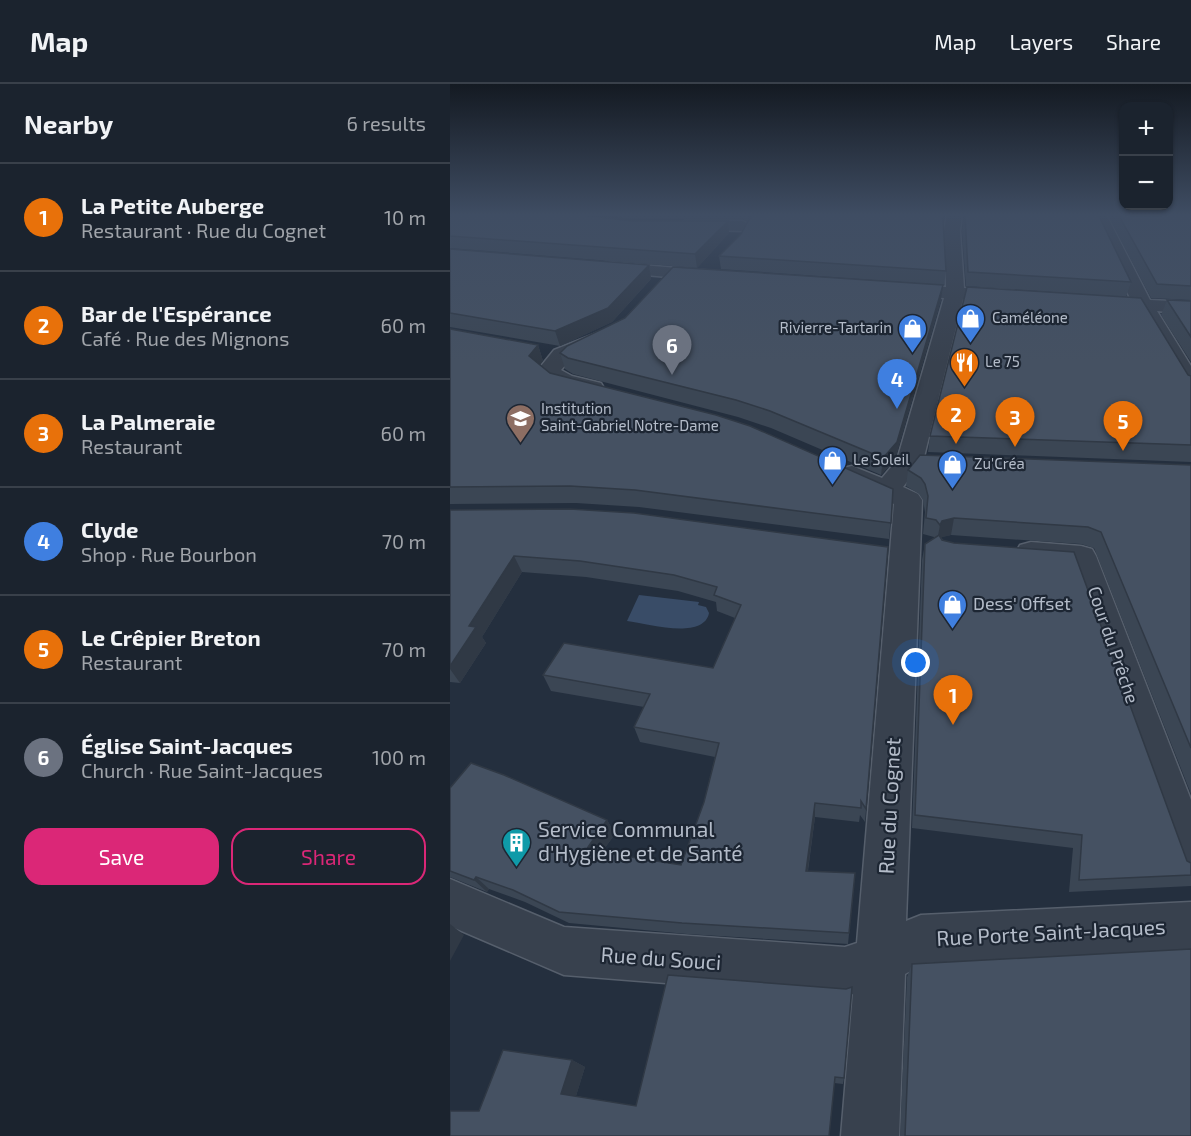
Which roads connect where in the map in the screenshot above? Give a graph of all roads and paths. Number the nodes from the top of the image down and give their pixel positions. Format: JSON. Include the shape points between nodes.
{"nodes":[{"id":1,"x":714,"y":263,"type":"edge"},
{"id":2,"x":954,"y":263,"type":"edge"},
{"id":3,"x":1122,"y":263,"type":"edge"},
{"id":4,"x":586,"y":265,"type":"edge"},
{"id":5,"x":670,"y":272,"type":"junction"},
{"id":6,"x":702,"y":276,"type":"junction"},
{"id":7,"x":734,"y":278,"type":"edge"},
{"id":8,"x":655,"y":289,"type":"edge"},
{"id":9,"x":881,"y":289,"type":"edge"},
{"id":10,"x":955,"y":293,"type":"junction"},
{"id":11,"x":1025,"y":297,"type":"edge"},
{"id":12,"x":1084,"y":301,"type":"edge"},
{"id":13,"x":1143,"y":305,"type":"junction"},
{"id":14,"x":1191,"y":308,"type":"edge"},
{"id":15,"x":620,"y":328,"type":"edge"},
{"id":16,"x":1191,"y":384,"type":"edge"},
{"id":17,"x":619,"y":395,"type":"edge"},
{"id":18,"x":834,"y":467,"type":"edge"},
{"id":19,"x":910,"y":471,"type":"junction"},
{"id":20,"x":999,"y":550,"type":"edge"},
{"id":21,"x":1191,"y":857,"type":"edge"},
{"id":22,"x":450,"y":902,"type":"edge"},
{"id":23,"x":1191,"y":926,"type":"edge"},
{"id":24,"x":881,"y":960,"type":"junction"},
{"id":25,"x":870,"y":1136,"type":"edge"}],
"edges":[{"from":1,"to":6,"type":"street"},
{"from":2,"to":10,"type":"street"},
{"from":3,"to":13,"type":"street"},
{"from":4,"to":5,"type":"street"},
{"from":5,"to":6,"type":"street"},
{"from":5,"to":8,"type":"street"},
{"from":6,"to":7,"type":"street"},
{"from":9,"to":10,"type":"street"},
{"from":10,"to":11,"type":"street"},
{"from":10,"to":19,"type":"street"},
{"from":12,"to":13,"type":"street"},
{"from":13,"to":14,"type":"street"},
{"from":13,"to":16,"type":"street"},
{"from":15,"to":17,"type":"street","via":[[551,353],[548,371],[564,381]]},
{"from":18,"to":19,"type":"street"},
{"from":19,"to":24,"type":"street","name":"Rue du Cognet"},
{"from":20,"to":21,"type":"street","name":"Cour du Prêche","via":[[1081,556]]},
{"from":22,"to":24,"type":"street","name":"Rue du Souci","via":[[564,951],[844,972]]},
{"from":23,"to":24,"type":"street","name":"Rue Porte Saint-Jacques","via":[[921,939]]},
{"from":24,"to":25,"type":"street","name":"Rue du Cognet"}]}
